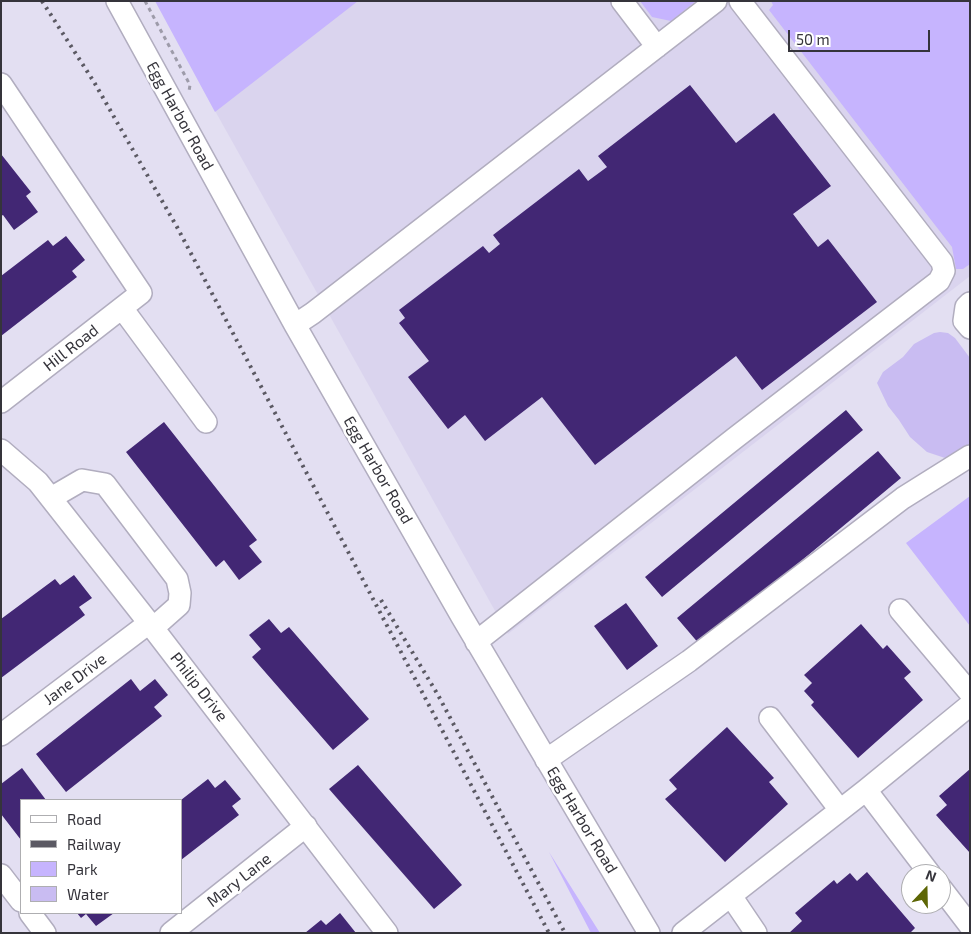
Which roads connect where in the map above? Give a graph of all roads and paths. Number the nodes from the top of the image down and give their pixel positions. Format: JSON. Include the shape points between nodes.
{"nodes":[{"id":1,"x":117,"y":1,"type":"edge"},
{"id":2,"x":622,"y":1,"type":"edge"},
{"id":3,"x":716,"y":1,"type":"edge"},
{"id":4,"x":740,"y":1,"type":"edge"},
{"id":5,"x":657,"y":47,"type":"junction"},
{"id":6,"x":1,"y":84,"type":"edge"},
{"id":7,"x":970,"y":303,"type":"edge"},
{"id":8,"x":122,"y":308,"type":"junction"},
{"id":9,"x":295,"y":325,"type":"junction"},
{"id":10,"x":970,"y":328,"type":"edge"},
{"id":11,"x":1,"y":402,"type":"edge"},
{"id":12,"x":206,"y":422,"type":"dead end"},
{"id":13,"x":1,"y":450,"type":"edge"},
{"id":14,"x":970,"y":456,"type":"edge"},
{"id":15,"x":51,"y":498,"type":"junction"},
{"id":16,"x":900,"y":610,"type":"dead end"},
{"id":17,"x":151,"y":626,"type":"junction"},
{"id":18,"x":476,"y":642,"type":"junction"},
{"id":19,"x":970,"y":693,"type":"edge"},
{"id":20,"x":970,"y":705,"type":"edge"},
{"id":21,"x":770,"y":718,"type":"dead end"},
{"id":22,"x":1,"y":735,"type":"edge"},
{"id":23,"x":546,"y":760,"type":"junction"},
{"id":24,"x":866,"y":790,"type":"junction"},
{"id":25,"x":840,"y":810,"type":"junction"},
{"id":26,"x":306,"y":826,"type":"junction"},
{"id":27,"x":922,"y":864,"type":"edge"},
{"id":28,"x":1,"y":875,"type":"edge"},
{"id":29,"x":731,"y":896,"type":"junction"},
{"id":30,"x":20,"y":900,"type":"edge"},
{"id":31,"x":951,"y":901,"type":"edge"},
{"id":32,"x":31,"y":914,"type":"edge"},
{"id":33,"x":970,"y":926,"type":"edge"},
{"id":34,"x":45,"y":933,"type":"edge"},
{"id":35,"x":172,"y":933,"type":"edge"},
{"id":36,"x":387,"y":933,"type":"edge"},
{"id":37,"x":649,"y":933,"type":"edge"},
{"id":38,"x":684,"y":933,"type":"edge"},
{"id":39,"x":756,"y":933,"type":"edge"}],
"edges":[{"from":1,"to":9,"type":"street","name":"Egg Harbor Road"},
{"from":2,"to":5,"type":"street"},
{"from":3,"to":5,"type":"street"},
{"from":4,"to":18,"type":"street","via":[[942,262],[944,272],[939,281]]},
{"from":5,"to":9,"type":"street"},
{"from":6,"to":8,"type":"street","name":"Hill Road","via":[[141,293]]},
{"from":7,"to":10,"type":"street","via":[[966,306],[964,321]]},
{"from":8,"to":11,"type":"street","name":"Hill Road"},
{"from":8,"to":12,"type":"street"},
{"from":9,"to":18,"type":"street","name":"Egg Harbor Road"},
{"from":13,"to":15,"type":"street","name":"Philip Drive","via":[[38,482]]},
{"from":14,"to":23,"type":"street","via":[[903,498],[689,661]]},
{"from":15,"to":17,"type":"street","name":"Philip Drive"},
{"from":15,"to":17,"type":"street","name":"Jane Drive","via":[[82,480],[105,484],[178,579],[179,605]]},
{"from":16,"to":19,"type":"street"},
{"from":17,"to":22,"type":"street","name":"Jane Drive"},
{"from":17,"to":26,"type":"street","name":"Philip Drive"},
{"from":18,"to":23,"type":"street","name":"Egg Harbor Road"},
{"from":20,"to":24,"type":"street"},
{"from":21,"to":25,"type":"street"},
{"from":23,"to":37,"type":"street","name":"Egg Harbor Road"},
{"from":24,"to":25,"type":"street"},
{"from":24,"to":27,"type":"street"},
{"from":25,"to":29,"type":"street"},
{"from":26,"to":35,"type":"street","name":"Mary Lane"},
{"from":26,"to":36,"type":"street","name":"Philip Drive"},
{"from":28,"to":30,"type":"street"},
{"from":29,"to":38,"type":"street"},
{"from":29,"to":39,"type":"street"},
{"from":31,"to":33,"type":"street"},
{"from":32,"to":34,"type":"street"}]}
